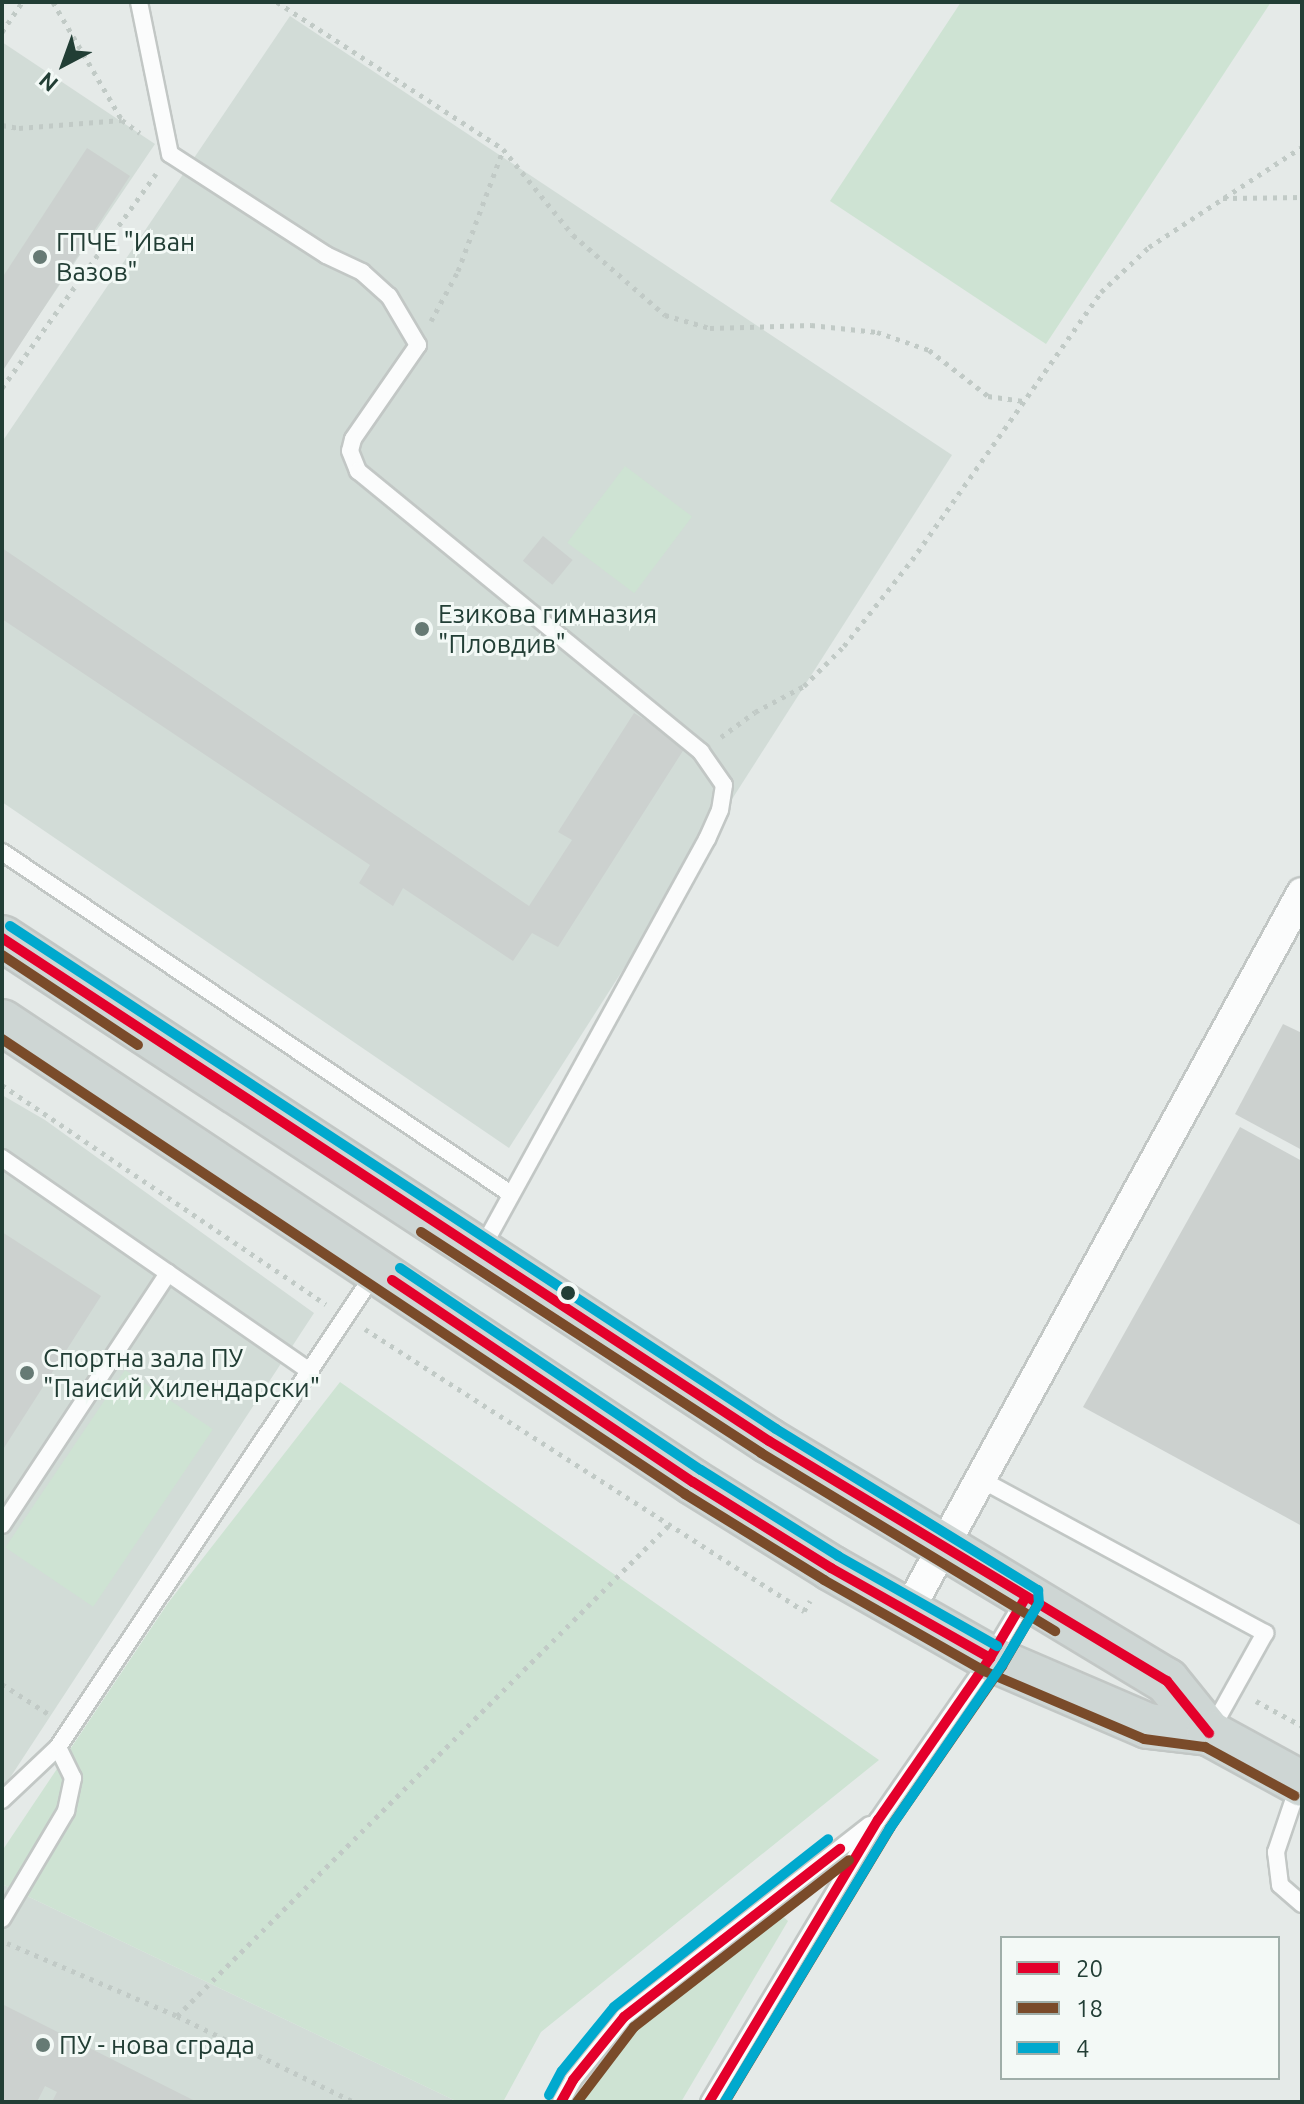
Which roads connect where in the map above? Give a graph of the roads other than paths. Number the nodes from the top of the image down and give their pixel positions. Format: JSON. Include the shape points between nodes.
{"nodes":[{"id":1,"x":139,"y":2,"type":"edge"},
{"id":2,"x":2,"y":852,"type":"edge"},
{"id":3,"x":1302,"y":893,"type":"edge"},
{"id":4,"x":2,"y":938,"type":"edge"},
{"id":5,"x":2,"y":1022,"type":"edge"},
{"id":6,"x":2,"y":1158,"type":"edge"},
{"id":7,"x":511,"y":1194,"type":"junction"},
{"id":8,"x":480,"y":1253,"type":"junction"},
{"id":9,"x":377,"y":1270,"type":"junction"},
{"id":10,"x":168,"y":1273,"type":"junction"},
{"id":11,"x":311,"y":1372,"type":"junction"},
{"id":12,"x":982,"y":1480,"type":"junction"},
{"id":13,"x":2,"y":1525,"type":"edge"},
{"id":14,"x":945,"y":1549,"type":"junction"},
{"id":15,"x":1026,"y":1597,"type":"junction"},
{"id":16,"x":908,"y":1611,"type":"junction"},
{"id":17,"x":990,"y":1658,"type":"junction"},
{"id":18,"x":1209,"y":1733,"type":"junction"},
{"id":19,"x":58,"y":1747,"type":"junction"},
{"id":20,"x":1301,"y":1783,"type":"edge"},
{"id":21,"x":2,"y":1800,"type":"edge"},
{"id":22,"x":878,"y":1820,"type":"junction"},
{"id":23,"x":1302,"y":1904,"type":"edge"},
{"id":24,"x":2,"y":1919,"type":"edge"},
{"id":25,"x":561,"y":2102,"type":"edge"},
{"id":26,"x":709,"y":2102,"type":"edge"}],
"edges":[{"from":1,"to":7,"type":"lane","via":[[170,154],[326,255],[362,272],[389,296],[418,345],[353,439],[350,451],[358,471],[701,752],[724,785],[707,839]]},
{"from":2,"to":7,"type":"lane"},
{"from":3,"to":12,"type":"street"},
{"from":4,"to":8,"type":"main road"},
{"from":5,"to":9,"type":"main road"},
{"from":6,"to":10,"type":"lane"},
{"from":7,"to":8,"type":"lane"},
{"from":8,"to":14,"type":"main road"},
{"from":9,"to":11,"type":"lane"},
{"from":9,"to":16,"type":"main road","via":[[693,1482]]},
{"from":10,"to":11,"type":"lane"},
{"from":10,"to":13,"type":"lane"},
{"from":11,"to":19,"type":"lane"},
{"from":12,"to":14,"type":"street"},
{"from":12,"to":18,"type":"lane","via":[[1265,1633]]},
{"from":14,"to":15,"type":"main road"},
{"from":14,"to":16,"type":"street"},
{"from":15,"to":17,"type":"lane"},
{"from":15,"to":18,"type":"main road","via":[[1167,1681]]},
{"from":16,"to":17,"type":"main road"},
{"from":17,"to":18,"type":"main road","via":[[1148,1726]]},
{"from":17,"to":22,"type":"lane"},
{"from":18,"to":20,"type":"main road"},
{"from":19,"to":21,"type":"lane"},
{"from":19,"to":24,"type":"lane","via":[[73,1778],[66,1811]]},
{"from":20,"to":23,"type":"lane","via":[[1276,1852],[1280,1885]]},
{"from":22,"to":25,"type":"lane","via":[[624,2017]]},
{"from":22,"to":26,"type":"lane"}]}
